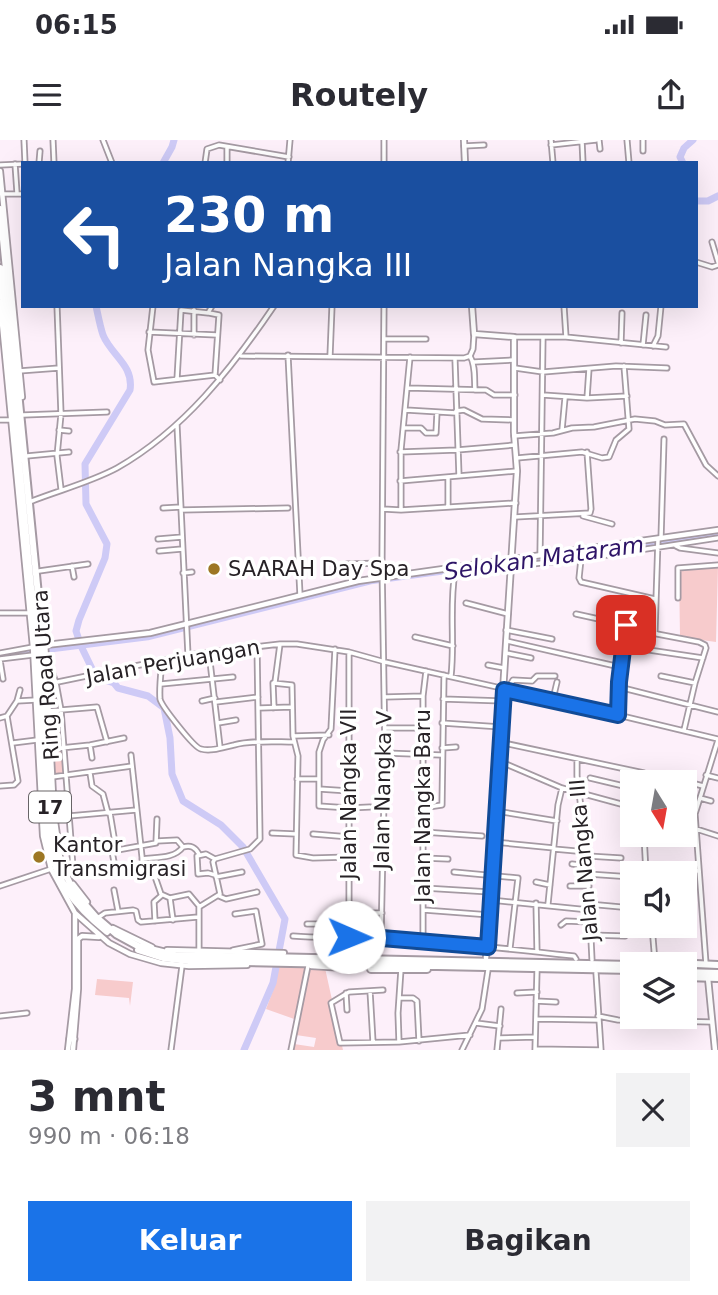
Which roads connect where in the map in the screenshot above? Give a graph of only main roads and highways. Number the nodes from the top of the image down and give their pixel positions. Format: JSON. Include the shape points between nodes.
{"nodes":[{"id":1,"x":0,"y":209,"type":"edge"},
{"id":2,"x":0,"y":268,"type":"edge"},
{"id":3,"x":34,"y":615,"type":"junction"},
{"id":4,"x":40,"y":650,"type":"junction"},
{"id":5,"x":268,"y":959,"type":"junction"},
{"id":6,"x":283,"y":959,"type":"junction"},
{"id":7,"x":440,"y":959,"type":"junction"},
{"id":8,"x":697,"y":964,"type":"edge"},
{"id":9,"x":620,"y":965,"type":"edge"},
{"id":10,"x":345,"y":966,"type":"junction"},
{"id":11,"x":535,"y":967,"type":"junction"},
{"id":12,"x":620,"y":967,"type":"edge"},
{"id":13,"x":620,"y":968,"type":"edge"},
{"id":14,"x":718,"y":969,"type":"edge"},
{"id":15,"x":697,"y":971,"type":"edge"},
{"id":16,"x":697,"y":975,"type":"edge"},
{"id":17,"x":718,"y":978,"type":"edge"}],
"edges":[{"from":1,"to":3,"type":"highway","number":"17","via":[[38,586]]},
{"from":2,"to":3,"type":"highway","number":"17"},
{"from":3,"to":4,"type":"highway","number":"17"},
{"from":4,"to":5,"type":"highway","number":"17","via":[[55,852],[84,906],[138,946],[176,956]]},
{"from":4,"to":5,"type":"highway","number":"17","via":[[38,718],[47,837],[68,895],[114,938],[136,950],[222,964]]},
{"from":5,"to":6,"type":"highway","number":"17"},
{"from":6,"to":7,"type":"highway","number":"17"},
{"from":6,"to":10,"type":"highway","number":"17"},
{"from":7,"to":9,"type":"highway","via":[[576,959]]},
{"from":7,"to":11,"type":"highway","number":"17"},
{"from":8,"to":14,"type":"highway"},
{"from":10,"to":11,"type":"highway","number":"17"},
{"from":10,"to":11,"type":"highway","via":[[401,970]]},
{"from":11,"to":12,"type":"highway","number":"17"},
{"from":11,"to":13,"type":"highway","via":[[596,972]]},
{"from":14,"to":15,"type":"highway"},
{"from":16,"to":17,"type":"highway"}]}
